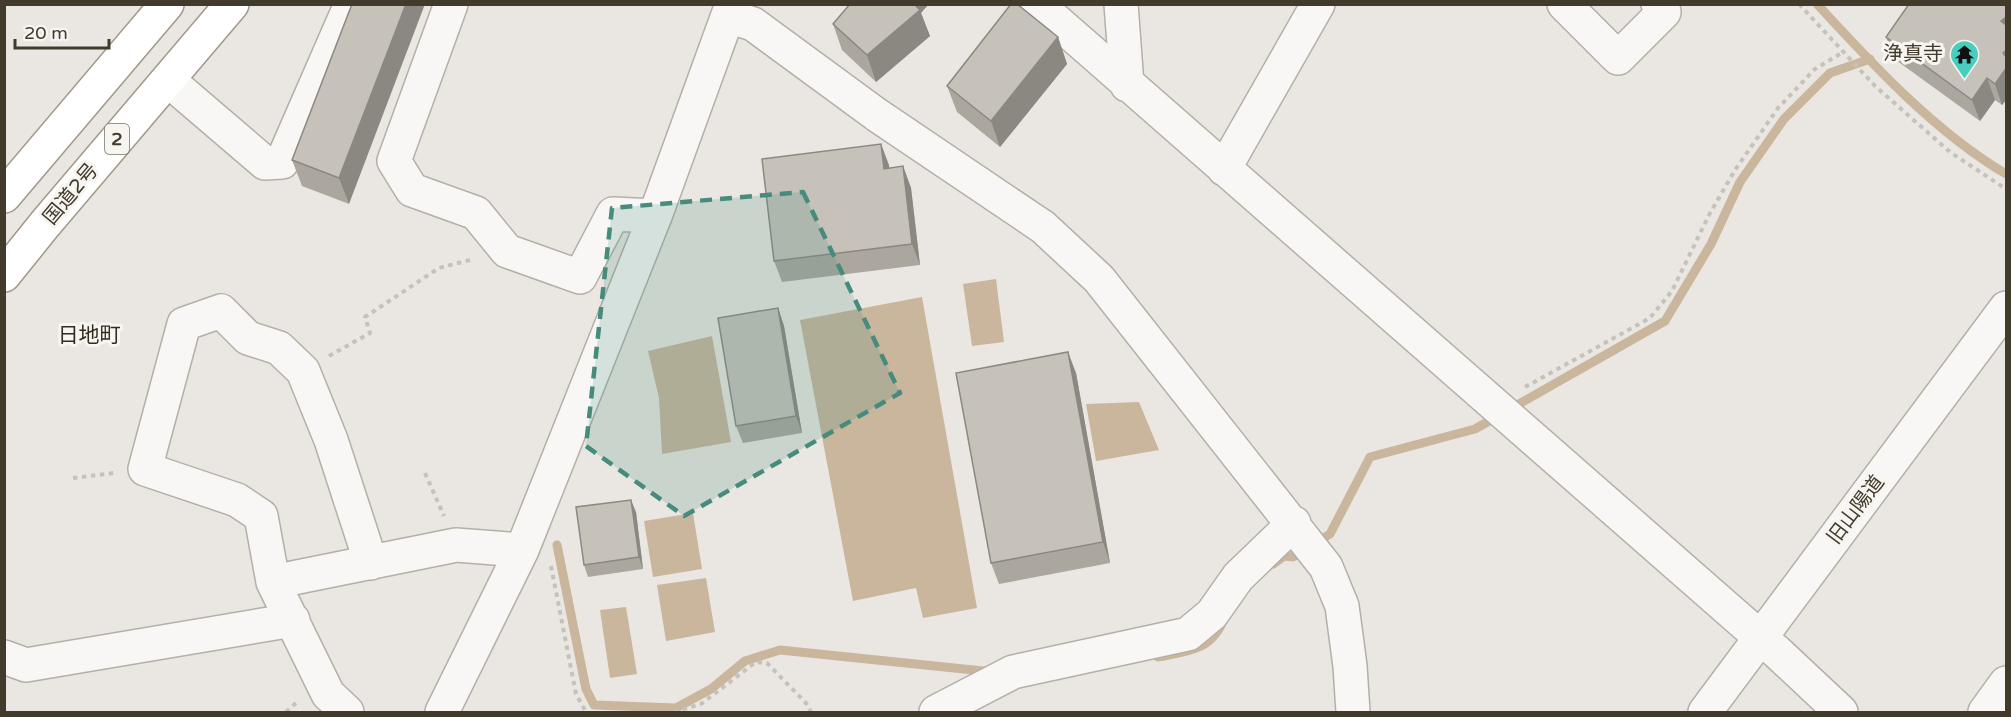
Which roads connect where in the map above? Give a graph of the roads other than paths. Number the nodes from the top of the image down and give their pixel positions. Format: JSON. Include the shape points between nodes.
{"nodes":[{"id":1,"x":167,"y":4,"type":"edge"},
{"id":2,"x":232,"y":4,"type":"edge"},
{"id":3,"x":351,"y":4,"type":"edge"},
{"id":4,"x":451,"y":4,"type":"edge"},
{"id":5,"x":1037,"y":4,"type":"edge"},
{"id":6,"x":1121,"y":4,"type":"edge"},
{"id":7,"x":1318,"y":4,"type":"edge"},
{"id":8,"x":1564,"y":4,"type":"edge"},
{"id":9,"x":1658,"y":4,"type":"edge"},
{"id":10,"x":730,"y":10,"type":"edge"},
{"id":11,"x":168,"y":80,"type":"junction"},
{"id":12,"x":1127,"y":85,"type":"junction"},
{"id":13,"x":1224,"y":169,"type":"junction"},
{"id":14,"x":4,"y":196,"type":"edge"},
{"id":15,"x":655,"y":216,"type":"junction"},
{"id":16,"x":4,"y":275,"type":"edge"},
{"id":17,"x":2007,"y":308,"type":"edge"},
{"id":18,"x":1294,"y":523,"type":"junction"},
{"id":19,"x":522,"y":550,"type":"junction"},
{"id":20,"x":370,"y":562,"type":"junction"},
{"id":21,"x":273,"y":582,"type":"junction"},
{"id":22,"x":293,"y":620,"type":"junction"},
{"id":23,"x":1760,"y":639,"type":"junction"},
{"id":24,"x":4,"y":657,"type":"edge"},
{"id":25,"x":2007,"y":683,"type":"edge"},
{"id":26,"x":347,"y":712,"type":"edge"},
{"id":27,"x":442,"y":712,"type":"edge"},
{"id":28,"x":936,"y":712,"type":"edge"},
{"id":29,"x":1353,"y":712,"type":"edge"},
{"id":30,"x":1705,"y":712,"type":"edge"},
{"id":31,"x":1841,"y":712,"type":"edge"},
{"id":32,"x":1985,"y":712,"type":"edge"}],
"edges":[{"from":1,"to":14,"type":"highway"},
{"from":2,"to":11,"type":"highway","name":"国道2号","number":"2"},
{"from":3,"to":11,"type":"street","via":[[282,162],[265,163]]},
{"from":4,"to":15,"type":"street","via":[[394,161],[412,190],[476,213],[507,251],[580,277],[613,214]]},
{"from":5,"to":12,"type":"street"},
{"from":6,"to":12,"type":"street"},
{"from":7,"to":13,"type":"street"},
{"from":8,"to":9,"type":"street","via":[[1618,58],[1664,12]]},
{"from":10,"to":15,"type":"street"},
{"from":10,"to":18,"type":"street","via":[[1043,227],[1098,279]]},
{"from":11,"to":16,"type":"highway","name":"国道2号","number":"2"},
{"from":12,"to":13,"type":"street"},
{"from":13,"to":23,"type":"street"},
{"from":15,"to":19,"type":"street"},
{"from":17,"to":23,"type":"street","name":"旧山陽道"},
{"from":18,"to":28,"type":"street","via":[[1238,577],[1212,614],[1188,634],[1013,672]]},
{"from":18,"to":29,"type":"street","via":[[1326,567],[1342,606]]},
{"from":19,"to":20,"type":"street","via":[[456,545]]},
{"from":19,"to":27,"type":"street"},
{"from":20,"to":21,"type":"street"},
{"from":20,"to":21,"type":"street","via":[[331,440],[303,371],[279,348],[248,338],[221,311],[184,324],[145,469],[237,500],[261,516]]},
{"from":21,"to":22,"type":"street"},
{"from":22,"to":24,"type":"street","via":[[26,665]]},
{"from":22,"to":26,"type":"street","via":[[328,694]]},
{"from":23,"to":30,"type":"street","name":"旧山陽道"},
{"from":23,"to":31,"type":"street"},
{"from":25,"to":32,"type":"street"}]}
